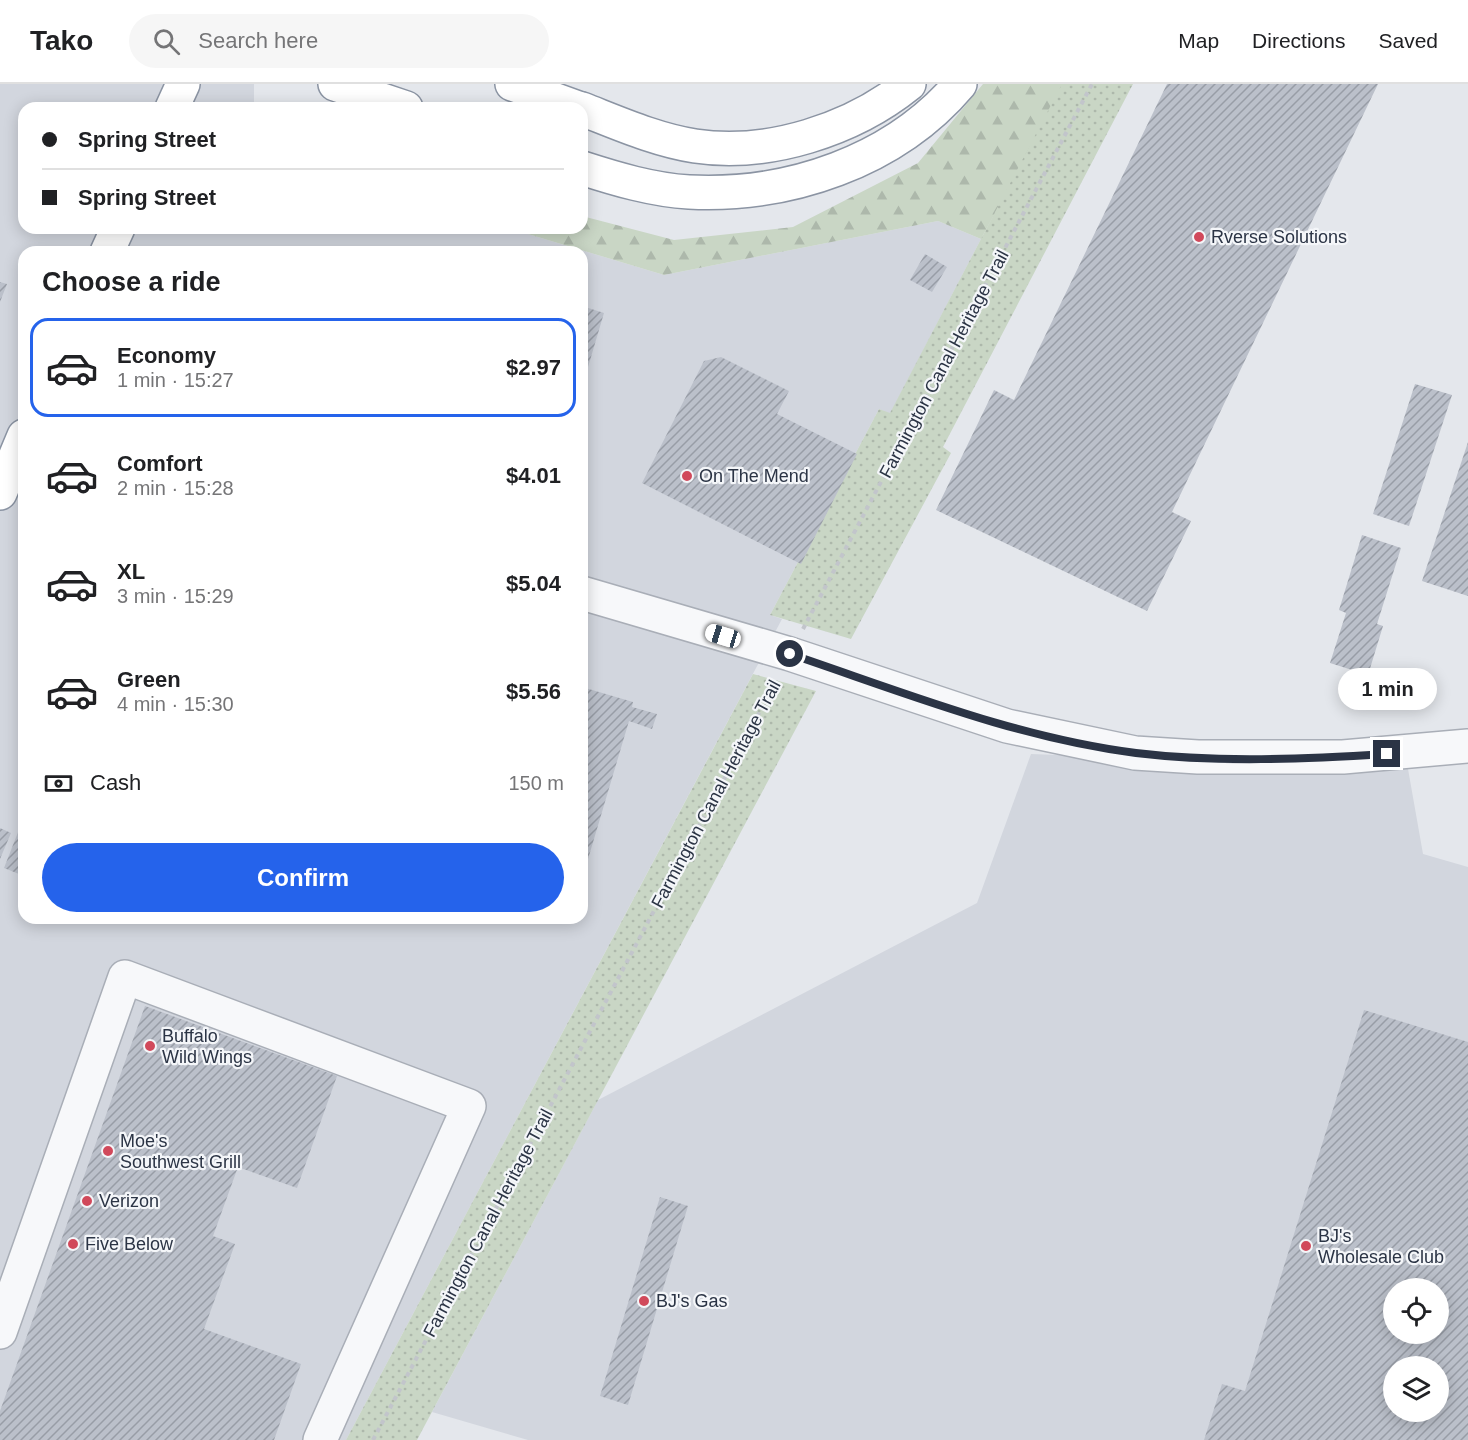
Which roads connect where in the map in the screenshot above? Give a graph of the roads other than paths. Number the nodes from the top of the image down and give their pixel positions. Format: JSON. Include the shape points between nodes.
{"nodes":[{"id":1,"x":183,"y":84,"type":"edge"},
{"id":2,"x":335,"y":84,"type":"edge"},
{"id":3,"x":512,"y":84,"type":"edge"},
{"id":4,"x":909,"y":84,"type":"edge"},
{"id":5,"x":960,"y":84,"type":"edge"},
{"id":6,"x":175,"y":102,"type":"edge"},
{"id":7,"x":388,"y":102,"type":"edge"},
{"id":8,"x":561,"y":102,"type":"edge"},
{"id":9,"x":588,"y":112,"type":"edge"},
{"id":10,"x":588,"y":170,"type":"edge"},
{"id":11,"x":18,"y":450,"type":"edge"},
{"id":12,"x":0,"y":493,"type":"edge"},
{"id":13,"x":588,"y":595,"type":"edge"},
{"id":14,"x":1468,"y":746,"type":"edge"},
{"id":15,"x":11,"y":1264,"type":"edge"},
{"id":16,"x":6,"y":1298,"type":"edge"},
{"id":17,"x":0,"y":1332,"type":"edge"},
{"id":18,"x":320,"y":1440,"type":"edge"}],
"edges":[{"from":1,"to":6,"type":"highway"},
{"from":2,"to":7,"type":"highway"},
{"from":3,"to":8,"type":"highway"},
{"from":4,"to":9,"type":"highway","via":[[861,114],[821,131],[779,144],[738,148],[695,146]]},
{"from":5,"to":10,"type":"highway","via":[[918,123],[876,152],[833,171],[785,185],[738,192],[687,192]]},
{"from":11,"to":12,"type":"highway"},
{"from":13,"to":14,"type":"street","via":[[790,654],[1007,726],[1135,753],[1343,757]]},
{"from":15,"to":16,"type":"street"},
{"from":15,"to":18,"type":"street","via":[[125,977],[469,1106]]},
{"from":16,"to":17,"type":"street"}]}
